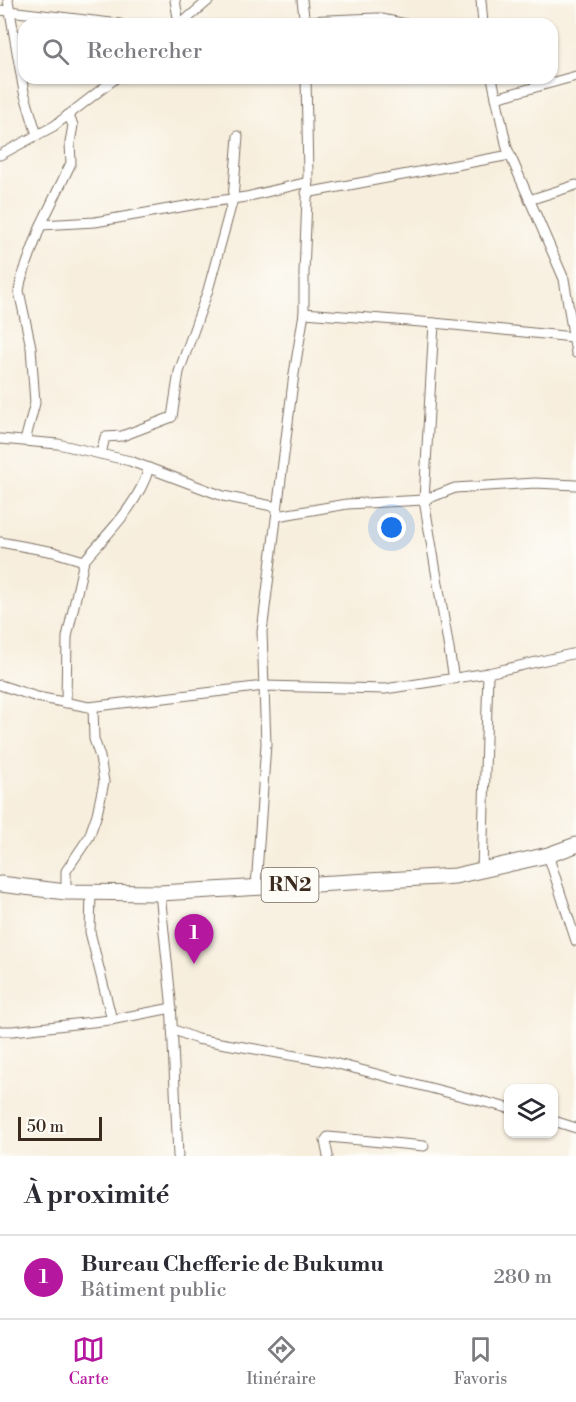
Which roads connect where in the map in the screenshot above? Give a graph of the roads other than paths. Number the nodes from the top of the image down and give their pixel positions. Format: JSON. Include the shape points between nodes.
{"nodes":[{"id":1,"x":8,"y":0,"type":"edge"},
{"id":2,"x":175,"y":0,"type":"edge"},
{"id":3,"x":209,"y":0,"type":"edge"},
{"id":4,"x":302,"y":0,"type":"edge"},
{"id":5,"x":481,"y":0,"type":"edge"},
{"id":6,"x":5,"y":10,"type":"edge"},
{"id":7,"x":71,"y":18,"type":"edge"},
{"id":8,"x":179,"y":18,"type":"edge"},
{"id":9,"x":187,"y":18,"type":"edge"},
{"id":10,"x":304,"y":18,"type":"edge"},
{"id":11,"x":482,"y":18,"type":"edge"},
{"id":12,"x":18,"y":66,"type":"edge"},
{"id":13,"x":576,"y":76,"type":"edge"},
{"id":14,"x":558,"y":81,"type":"edge"},
{"id":15,"x":22,"y":84,"type":"edge"},
{"id":16,"x":108,"y":84,"type":"edge"},
{"id":17,"x":306,"y":84,"type":"edge"},
{"id":18,"x":493,"y":84,"type":"edge"},
{"id":19,"x":547,"y":84,"type":"edge"},
{"id":20,"x":496,"y":98,"type":"junction"},
{"id":21,"x":68,"y":115,"type":"junction"},
{"id":22,"x":37,"y":135,"type":"junction"},
{"id":23,"x":238,"y":135,"type":"dead end"},
{"id":24,"x":0,"y":155,"type":"edge"},
{"id":25,"x":510,"y":155,"type":"junction"},
{"id":26,"x":308,"y":182,"type":"junction"},
{"id":27,"x":576,"y":184,"type":"edge"},
{"id":28,"x":306,"y":193,"type":"junction"},
{"id":29,"x":233,"y":199,"type":"junction"},
{"id":30,"x":529,"y":200,"type":"junction"},
{"id":31,"x":41,"y":225,"type":"junction"},
{"id":32,"x":304,"y":313,"type":"junction"},
{"id":33,"x":434,"y":323,"type":"junction"},
{"id":34,"x":574,"y":323,"type":"edge"},
{"id":35,"x":573,"y":337,"type":"junction"},
{"id":36,"x":576,"y":353,"type":"edge"},
{"id":37,"x":0,"y":439,"type":"edge"},
{"id":38,"x":25,"y":441,"type":"junction"},
{"id":39,"x":101,"y":454,"type":"junction"},
{"id":40,"x":149,"y":468,"type":"junction"},
{"id":41,"x":576,"y":485,"type":"edge"},
{"id":42,"x":424,"y":500,"type":"junction"},
{"id":43,"x":277,"y":512,"type":"junction"},
{"id":44,"x":0,"y":542,"type":"edge"},
{"id":45,"x":84,"y":561,"type":"junction"},
{"id":46,"x":576,"y":653,"type":"edge"},
{"id":47,"x":488,"y":673,"type":"junction"},
{"id":48,"x":454,"y":679,"type":"junction"},
{"id":49,"x":0,"y":685,"type":"edge"},
{"id":50,"x":264,"y":686,"type":"junction"},
{"id":51,"x":66,"y":703,"type":"junction"},
{"id":52,"x":93,"y":707,"type":"junction"},
{"id":53,"x":576,"y":845,"type":"edge"},
{"id":54,"x":548,"y":855,"type":"junction"},
{"id":55,"x":482,"y":870,"type":"junction"},
{"id":56,"x":0,"y":884,"type":"edge"},
{"id":57,"x":256,"y":887,"type":"junction"},
{"id":58,"x":66,"y":892,"type":"junction"},
{"id":59,"x":92,"y":892,"type":"junction"},
{"id":60,"x":160,"y":892,"type":"junction"},
{"id":61,"x":576,"y":941,"type":"edge"},
{"id":62,"x":172,"y":1008,"type":"junction"},
{"id":63,"x":112,"y":1020,"type":"junction"},
{"id":64,"x":172,"y":1029,"type":"junction"},
{"id":65,"x":0,"y":1031,"type":"edge"},
{"id":66,"x":504,"y":1107,"type":"edge"},
{"id":67,"x":558,"y":1122,"type":"edge"},
{"id":68,"x":576,"y":1128,"type":"edge"},
{"id":69,"x":424,"y":1146,"type":"dead end"},
{"id":70,"x":178,"y":1156,"type":"edge"},
{"id":71,"x":328,"y":1156,"type":"edge"}],
"edges":[{"from":1,"to":6,"type":"street"},
{"from":2,"to":8,"type":"street"},
{"from":3,"to":9,"type":"street"},
{"from":4,"to":10,"type":"street"},
{"from":5,"to":11,"type":"street"},
{"from":6,"to":7,"type":"street"},
{"from":6,"to":12,"type":"street"},
{"from":13,"to":14,"type":"street"},
{"from":15,"to":22,"type":"street"},
{"from":16,"to":21,"type":"street"},
{"from":17,"to":26,"type":"street"},
{"from":18,"to":20,"type":"street"},
{"from":19,"to":20,"type":"street"},
{"from":20,"to":25,"type":"street"},
{"from":21,"to":22,"type":"street"},
{"from":21,"to":31,"type":"street","via":[[73,125],[71,164]]},
{"from":22,"to":24,"type":"street"},
{"from":23,"to":29,"type":"street"},
{"from":25,"to":28,"type":"street"},
{"from":25,"to":30,"type":"street"},
{"from":26,"to":28,"type":"street"},
{"from":26,"to":29,"type":"street"},
{"from":27,"to":30,"type":"street"},
{"from":28,"to":32,"type":"street"},
{"from":29,"to":31,"type":"street","via":[[95,222]]},
{"from":29,"to":39,"type":"street","via":[[208,290],[179,372],[172,417],[122,436],[105,437]]},
{"from":30,"to":34,"type":"street","via":[[564,279]]},
{"from":31,"to":38,"type":"street","via":[[19,291],[35,403]]},
{"from":32,"to":33,"type":"street"},
{"from":32,"to":43,"type":"street"},
{"from":33,"to":35,"type":"street"},
{"from":33,"to":42,"type":"street"},
{"from":34,"to":35,"type":"street"},
{"from":35,"to":36,"type":"street"},
{"from":37,"to":38,"type":"street"},
{"from":38,"to":39,"type":"street"},
{"from":39,"to":40,"type":"street"},
{"from":40,"to":43,"type":"street"},
{"from":40,"to":45,"type":"street","via":[[144,485],[129,508]]},
{"from":41,"to":42,"type":"street","via":[[535,483],[455,488]]},
{"from":42,"to":43,"type":"street"},
{"from":42,"to":48,"type":"street"},
{"from":43,"to":50,"type":"street","via":[[262,632]]},
{"from":44,"to":45,"type":"street"},
{"from":45,"to":51,"type":"street","via":[[67,637]]},
{"from":46,"to":47,"type":"street"},
{"from":47,"to":48,"type":"street"},
{"from":47,"to":55,"type":"street"},
{"from":48,"to":50,"type":"street","via":[[385,689]]},
{"from":49,"to":51,"type":"street"},
{"from":50,"to":52,"type":"street"},
{"from":50,"to":57,"type":"street","via":[[266,744]]},
{"from":51,"to":52,"type":"street"},
{"from":52,"to":58,"type":"street","via":[[94,739],[104,782],[89,837],[66,871]]},
{"from":53,"to":54,"type":"highway","number":"RN2"},
{"from":54,"to":55,"type":"highway","number":"RN2"},
{"from":54,"to":61,"type":"street"},
{"from":55,"to":57,"type":"highway","number":"RN2","via":[[455,876]]},
{"from":56,"to":58,"type":"highway","number":"RN2"},
{"from":57,"to":60,"type":"highway","number":"RN2"},
{"from":58,"to":59,"type":"highway","number":"RN2"},
{"from":59,"to":60,"type":"highway","number":"RN2"},
{"from":59,"to":63,"type":"street","via":[[90,932]]},
{"from":60,"to":62,"type":"street"},
{"from":62,"to":63,"type":"street"},
{"from":62,"to":64,"type":"street"},
{"from":63,"to":65,"type":"street"},
{"from":64,"to":66,"type":"street","via":[[197,1039],[330,1062]]},
{"from":64,"to":70,"type":"street"},
{"from":67,"to":68,"type":"street"},
{"from":69,"to":71,"type":"street","via":[[328,1137]]}]}
